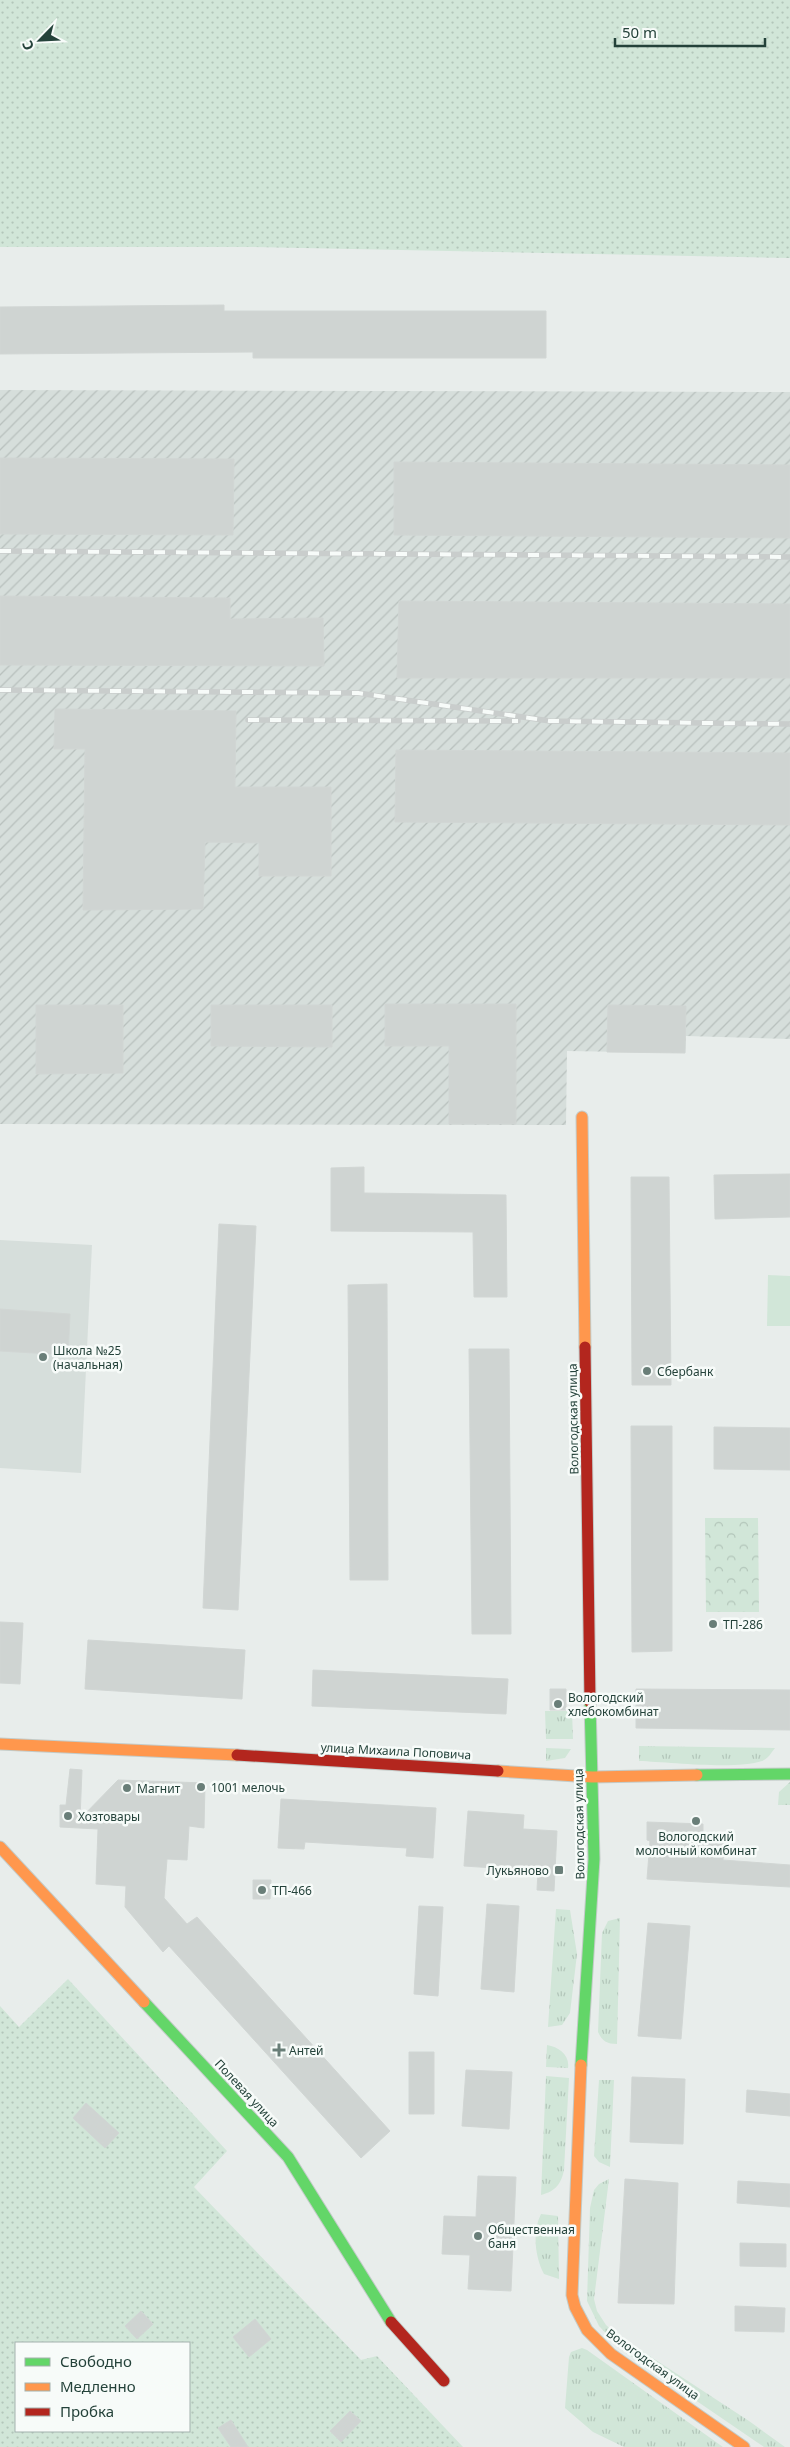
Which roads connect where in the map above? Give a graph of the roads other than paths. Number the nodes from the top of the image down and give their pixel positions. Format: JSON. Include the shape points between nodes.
{"nodes":[{"id":1,"x":582,"y":1116,"type":"dead end"},
{"id":2,"x":0,"y":1744,"type":"edge"},
{"id":3,"x":790,"y":1774,"type":"edge"},
{"id":4,"x":592,"y":1777,"type":"junction"},
{"id":5,"x":0,"y":1847,"type":"edge"},
{"id":6,"x":444,"y":2381,"type":"dead end"},
{"id":7,"x":744,"y":2447,"type":"edge"}],
"edges":[{"from":1,"to":4,"type":"street","name":"Вологодская улица"},
{"from":2,"to":4,"type":"street","name":"улица Михаила Поповича"},
{"from":3,"to":4,"type":"street","name":"улица Михаила Поповича"},
{"from":4,"to":7,"type":"street","name":"Вологодская улица","via":[[594,1859],[571,2280],[575,2307],[588,2330],[611,2354]]},
{"from":5,"to":6,"type":"street","name":"Полевая улица","via":[[288,2157],[395,2329]]}]}
